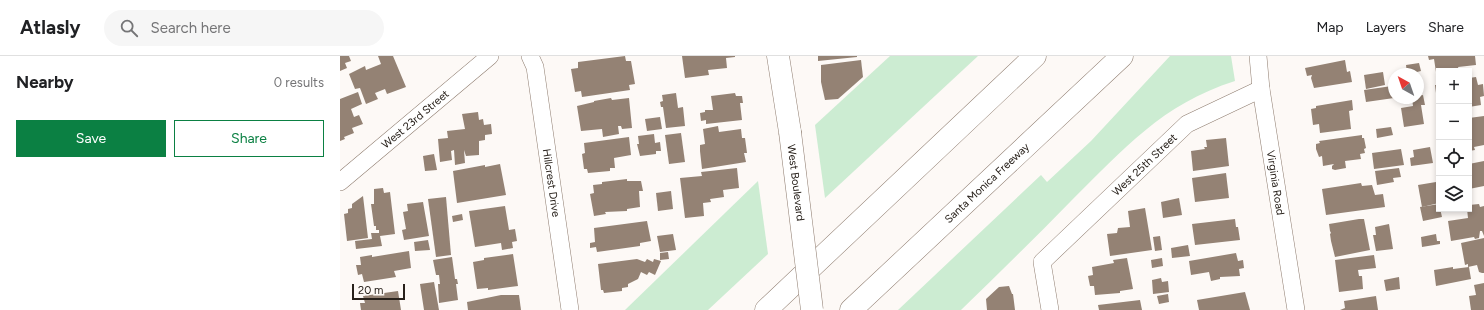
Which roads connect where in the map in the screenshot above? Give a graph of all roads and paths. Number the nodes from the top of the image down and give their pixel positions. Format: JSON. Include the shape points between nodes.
{"nodes":[{"id":1,"x":490,"y":56,"type":"edge"},
{"id":2,"x":530,"y":56,"type":"edge"},
{"id":3,"x":778,"y":56,"type":"edge"},
{"id":4,"x":1035,"y":56,"type":"edge"},
{"id":5,"x":1122,"y":56,"type":"edge"},
{"id":6,"x":1258,"y":56,"type":"edge"},
{"id":7,"x":1261,"y":89,"type":"junction"},
{"id":8,"x":340,"y":182,"type":"edge"},
{"id":9,"x":570,"y":310,"type":"edge"},
{"id":10,"x":766,"y":310,"type":"edge"},
{"id":11,"x":812,"y":310,"type":"edge"},
{"id":12,"x":851,"y":310,"type":"edge"},
{"id":13,"x":1050,"y":310,"type":"edge"},
{"id":14,"x":1296,"y":310,"type":"edge"}],
"edges":[{"from":1,"to":8,"type":"street","name":"West 23rd Street"},
{"from":2,"to":9,"type":"street","name":"Hillcrest Drive","via":[[535,67]]},
{"from":3,"to":11,"type":"main road","name":"West Boulevard","bridge":true},
{"from":4,"to":10,"type":"main road"},
{"from":5,"to":12,"type":"main road","name":"Santa Monica Freeway"},
{"from":6,"to":7,"type":"street","name":"Virginia Road"},
{"from":7,"to":13,"type":"street","name":"West 25th Street","via":[[1187,124],[1042,262]]},
{"from":7,"to":14,"type":"street","name":"Virginia Road"}]}
